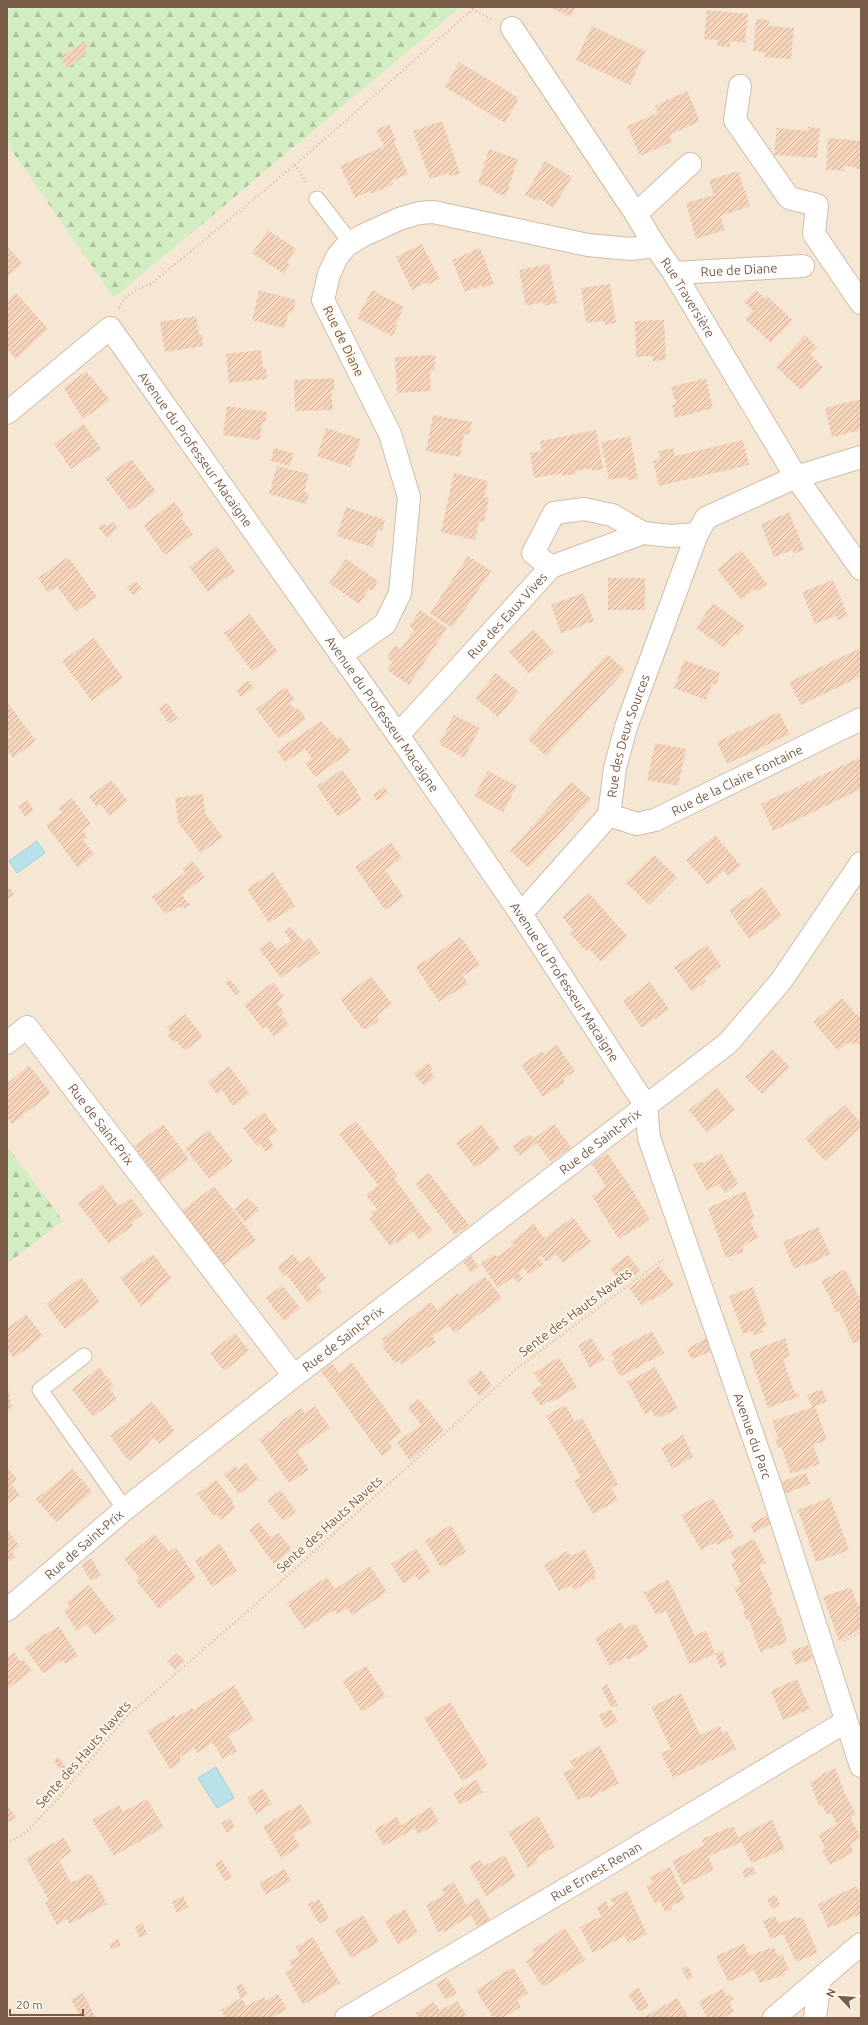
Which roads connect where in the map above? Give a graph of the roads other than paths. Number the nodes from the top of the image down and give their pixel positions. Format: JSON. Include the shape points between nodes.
{"nodes":[{"id":1,"x":512,"y":28,"type":"dead end"},
{"id":2,"x":740,"y":86,"type":"dead end"},
{"id":3,"x":690,"y":164,"type":"dead end"},
{"id":4,"x":317,"y":199,"type":"road end"},
{"id":5,"x":636,"y":214,"type":"junction"},
{"id":6,"x":351,"y":243,"type":"junction"},
{"id":7,"x":655,"y":246,"type":"junction"},
{"id":8,"x":803,"y":266,"type":"dead end"},
{"id":9,"x":674,"y":273,"type":"junction"},
{"id":10,"x":861,"y":303,"type":"edge"},
{"id":11,"x":7,"y":413,"type":"edge"},
{"id":12,"x":861,"y":457,"type":"edge"},
{"id":13,"x":796,"y":477,"type":"junction"},
{"id":14,"x":643,"y":533,"type":"junction"},
{"id":15,"x":697,"y":534,"type":"junction"},
{"id":16,"x":551,"y":567,"type":"junction"},
{"id":17,"x":861,"y":569,"type":"edge"},
{"id":18,"x":341,"y":655,"type":"junction"},
{"id":19,"x":861,"y":719,"type":"edge"},
{"id":20,"x":398,"y":735,"type":"junction"},
{"id":21,"x":610,"y":816,"type":"junction"},
{"id":22,"x":861,"y":863,"type":"edge"},
{"id":23,"x":521,"y":914,"type":"junction"},
{"id":24,"x":7,"y":1043,"type":"edge"},
{"id":25,"x":646,"y":1106,"type":"junction"},
{"id":26,"x":84,"y":1356,"type":"dead end"},
{"id":27,"x":294,"y":1376,"type":"junction"},
{"id":28,"x":125,"y":1509,"type":"junction"},
{"id":29,"x":8,"y":1608,"type":"edge"},
{"id":30,"x":845,"y":1722,"type":"junction"},
{"id":31,"x":861,"y":1766,"type":"edge"},
{"id":32,"x":861,"y":1944,"type":"edge"},
{"id":33,"x":820,"y":1979,"type":"junction"},
{"id":34,"x":346,"y":2018,"type":"edge"},
{"id":35,"x":774,"y":2018,"type":"edge"},
{"id":36,"x":814,"y":2018,"type":"edge"}],
"edges":[{"from":1,"to":5,"type":"street","name":"Rue Traversière"},
{"from":2,"to":10,"type":"street","via":[[735,120],[790,198],[817,205],[814,234]]},
{"from":3,"to":5,"type":"street"},
{"from":4,"to":6,"type":"lane"},
{"from":5,"to":7,"type":"street","name":"Rue Traversière"},
{"from":6,"to":7,"type":"street","name":"Rue de Diane","via":[[399,219],[433,212],[588,245],[631,249]]},
{"from":6,"to":18,"type":"street","name":"Rue de Diane","via":[[337,257],[329,274],[323,300],[390,434],[409,497],[400,593],[385,624]]},
{"from":7,"to":9,"type":"street","name":"Rue Traversière"},
{"from":8,"to":9,"type":"street","name":"Rue de Diane"},
{"from":9,"to":13,"type":"street","name":"Rue Traversière"},
{"from":11,"to":18,"type":"street","name":"Avenue du Professeur Macaigne","via":[[110,328]]},
{"from":12,"to":13,"type":"street"},
{"from":13,"to":15,"type":"street","via":[[706,518]]},
{"from":13,"to":17,"type":"street","name":"Rue Traversière"},
{"from":14,"to":15,"type":"street","name":"Rue des Eaux Vives","via":[[671,536]]},
{"from":14,"to":16,"type":"street","name":"Rue des Eaux Vives"},
{"from":14,"to":16,"type":"street","via":[[612,514],[584,509],[554,513],[533,553]]},
{"from":15,"to":21,"type":"street","name":"Rue des Deux Sources","via":[[626,727],[615,768]]},
{"from":16,"to":20,"type":"street","name":"Rue des Eaux Vives"},
{"from":18,"to":20,"type":"street","name":"Avenue du Professeur Macaigne"},
{"from":19,"to":21,"type":"street","name":"Rue de la Claire Fontaine","via":[[655,820],[637,824]]},
{"from":20,"to":23,"type":"street","name":"Avenue du Professeur Macaigne"},
{"from":21,"to":23,"type":"street","name":"Rue des Deux Sources"},
{"from":22,"to":25,"type":"street","name":"Rue de Saint-Prix","via":[[780,981],[728,1043]]},
{"from":23,"to":25,"type":"street","name":"Avenue du Professeur Macaigne"},
{"from":24,"to":27,"type":"street","name":"Rue de Saint-Prix","via":[[27,1026]]},
{"from":25,"to":27,"type":"street","name":"Rue de Saint-Prix"},
{"from":25,"to":30,"type":"street","name":"Avenue du Parc","via":[[649,1138],[777,1507],[820,1636]]},
{"from":26,"to":28,"type":"lane","via":[[40,1390]]},
{"from":27,"to":28,"type":"street","name":"Rue de Saint-Prix"},
{"from":28,"to":29,"type":"street","name":"Rue de Saint-Prix"},
{"from":30,"to":31,"type":"street","name":"Avenue du Parc"},
{"from":30,"to":34,"type":"street","name":"Rue Ernest Renan"},
{"from":32,"to":33,"type":"street"},
{"from":33,"to":35,"type":"street"},
{"from":33,"to":36,"type":"street"}]}
